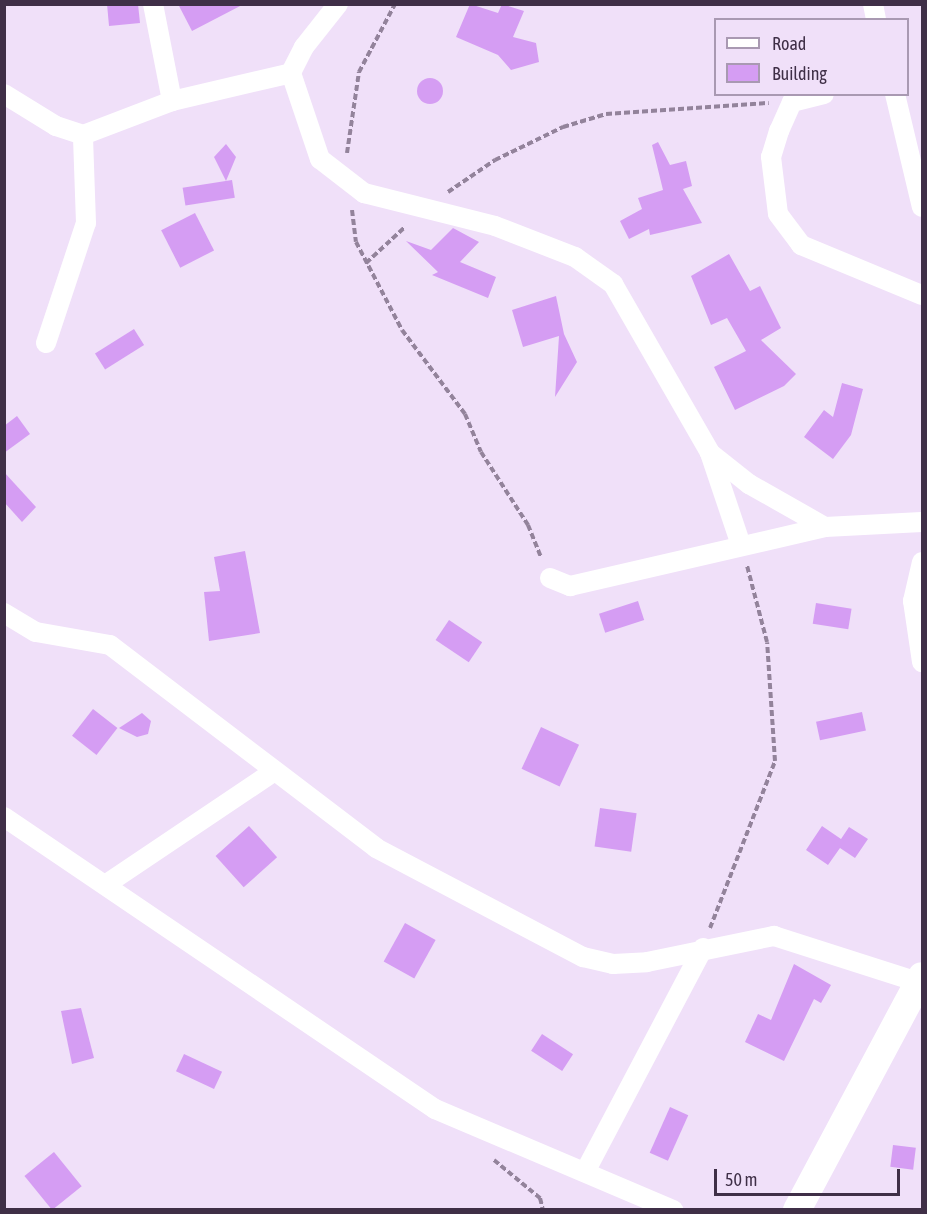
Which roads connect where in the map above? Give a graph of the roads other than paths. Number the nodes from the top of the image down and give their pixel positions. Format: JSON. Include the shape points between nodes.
{"nodes":[{"id":1,"x":153,"y":4,"type":"edge"},
{"id":2,"x":338,"y":4,"type":"edge"},
{"id":3,"x":291,"y":73,"type":"junction"},
{"id":4,"x":4,"y":94,"type":"edge"},
{"id":5,"x":816,"y":96,"type":"edge"},
{"id":6,"x":895,"y":96,"type":"edge"},
{"id":7,"x":172,"y":101,"type":"junction"},
{"id":8,"x":83,"y":135,"type":"junction"},
{"id":9,"x":922,"y":207,"type":"edge"},
{"id":10,"x":922,"y":295,"type":"edge"},
{"id":11,"x":46,"y":343,"type":"dead end"},
{"id":12,"x":710,"y":453,"type":"junction"},
{"id":13,"x":922,"y":522,"type":"edge"},
{"id":14,"x":825,"y":527,"type":"junction"},
{"id":15,"x":740,"y":542,"type":"junction"},
{"id":16,"x":922,"y":562,"type":"edge"},
{"id":17,"x":550,"y":578,"type":"road end"},
{"id":18,"x":4,"y":613,"type":"edge"},
{"id":19,"x":922,"y":662,"type":"edge"},
{"id":20,"x":273,"y":772,"type":"junction"},
{"id":21,"x":4,"y":817,"type":"edge"},
{"id":22,"x":108,"y":883,"type":"junction"},
{"id":23,"x":703,"y":948,"type":"junction"},
{"id":24,"x":921,"y":979,"type":"edge"},
{"id":25,"x":586,"y":1170,"type":"junction"},
{"id":26,"x":673,"y":1209,"type":"edge"},
{"id":27,"x":796,"y":1209,"type":"edge"}],
"edges":[{"from":1,"to":7,"type":"street"},
{"from":2,"to":3,"type":"street","via":[[304,47]]},
{"from":3,"to":7,"type":"street"},
{"from":3,"to":12,"type":"street","via":[[321,159],[364,193],[495,226],[595,268],[613,284]]},
{"from":4,"to":8,"type":"street","via":[[57,126]]},
{"from":5,"to":10,"type":"street","via":[[792,102],[771,157],[772,188],[788,233],[801,245]]},
{"from":6,"to":9,"type":"street"},
{"from":7,"to":8,"type":"street"},
{"from":8,"to":11,"type":"street","via":[[89,189],[86,223]]},
{"from":12,"to":14,"type":"street","via":[[756,488]]},
{"from":12,"to":15,"type":"street"},
{"from":13,"to":14,"type":"street"},
{"from":14,"to":15,"type":"street"},
{"from":15,"to":17,"type":"street","via":[[570,586]]},
{"from":16,"to":19,"type":"street","via":[[913,601]]},
{"from":18,"to":20,"type":"street","via":[[36,632],[110,645]]},
{"from":20,"to":22,"type":"street"},
{"from":20,"to":23,"type":"street","via":[[376,848],[564,950],[613,964]]},
{"from":21,"to":22,"type":"street"},
{"from":22,"to":25,"type":"street","via":[[435,1109]]},
{"from":23,"to":24,"type":"street","via":[[774,936]]},
{"from":23,"to":25,"type":"street"},
{"from":24,"to":27,"type":"street"},
{"from":25,"to":26,"type":"street"}]}
